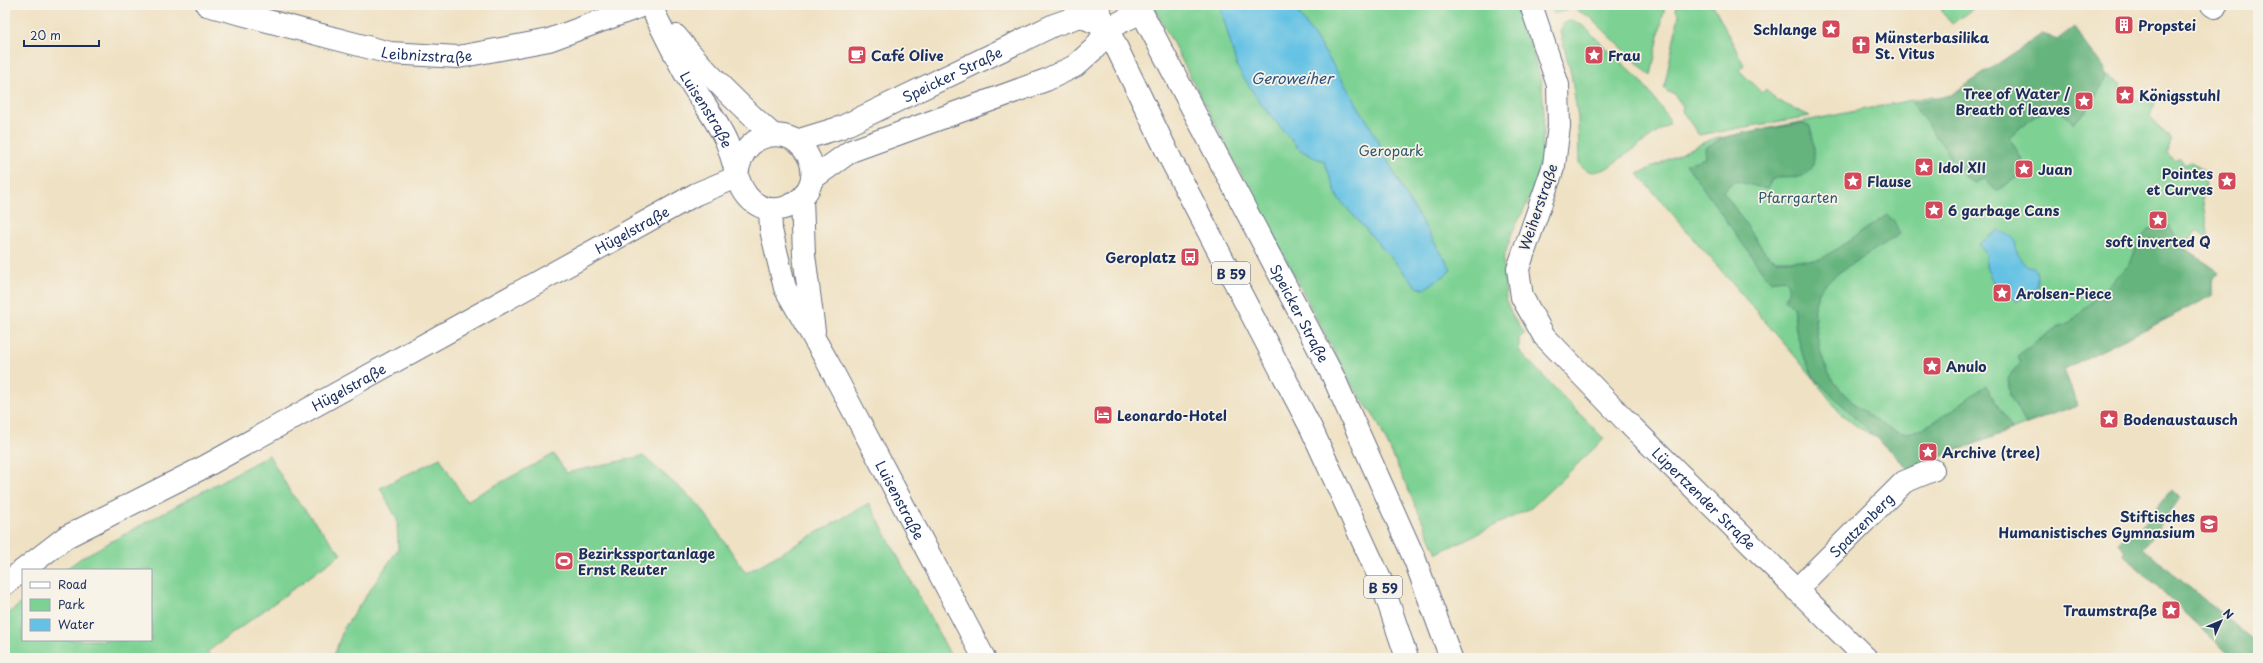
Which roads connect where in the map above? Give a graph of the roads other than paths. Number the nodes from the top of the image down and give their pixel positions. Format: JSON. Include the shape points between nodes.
{"nodes":[{"id":1,"x":207,"y":5,"type":"edge"},
{"id":2,"x":644,"y":5,"type":"edge"},
{"id":3,"x":650,"y":5,"type":"edge"},
{"id":4,"x":1096,"y":5,"type":"edge"},
{"id":5,"x":1531,"y":5,"type":"edge"},
{"id":6,"x":1140,"y":8,"type":"edge"},
{"id":7,"x":1108,"y":28,"type":"junction"},
{"id":8,"x":773,"y":135,"type":"junction"},
{"id":9,"x":796,"y":141,"type":"junction"},
{"id":10,"x":737,"y":177,"type":"junction"},
{"id":11,"x":807,"y":188,"type":"junction"},
{"id":12,"x":770,"y":209,"type":"junction"},
{"id":13,"x":1544,"y":336,"type":"joint"},
{"id":14,"x":816,"y":342,"type":"junction"},
{"id":15,"x":1933,"y":470,"type":"dead end"},
{"id":16,"x":24,"y":569,"type":"edge"},
{"id":17,"x":22,"y":571,"type":"edge"},
{"id":18,"x":5,"y":584,"type":"edge"},
{"id":19,"x":1796,"y":590,"type":"junction"},
{"id":20,"x":984,"y":658,"type":"edge"},
{"id":21,"x":1407,"y":658,"type":"edge"},
{"id":22,"x":1451,"y":658,"type":"edge"},
{"id":23,"x":1866,"y":658,"type":"edge"}],
"edges":[{"from":1,"to":2,"type":"street","name":"Leibnizstraße","via":[[390,53],[458,57],[549,40]]},
{"from":3,"to":8,"type":"street","name":"Luisenstraße","via":[[701,67]]},
{"from":3,"to":10,"type":"street","name":"Luisenstraße","via":[[686,75],[726,142]]},
{"from":4,"to":7,"type":"street","number":"B 59"},
{"from":5,"to":13,"type":"street","name":"Weiherstraße","via":[[1558,85],[1559,126],[1554,165],[1518,269],[1522,297]]},
{"from":6,"to":7,"type":"street","name":"Speicker Straße"},
{"from":6,"to":22,"type":"street","name":"Speicker Straße","number":"B 59","via":[[1333,376],[1415,560]]},
{"from":7,"to":9,"type":"street","name":"Speicker Straße","via":[[1080,16],[1054,25],[842,127]]},
{"from":7,"to":11,"type":"street","via":[[1095,48],[1075,66],[1046,80],[851,151]]},
{"from":7,"to":21,"type":"street","number":"B 59","via":[[1172,162],[1311,428],[1381,581]]},
{"from":8,"to":9,"type":"street","via":[[786,136]]},
{"from":8,"to":10,"type":"street","via":[[761,137],[746,148],[738,165]]},
{"from":9,"to":11,"type":"street","via":[[809,157]]},
{"from":10,"to":12,"type":"street","via":[[748,199],[758,206]]},
{"from":10,"to":16,"type":"street","name":"Hügelstraße","via":[[696,194],[206,466],[66,537]]},
{"from":11,"to":12,"type":"street","via":[[793,205],[782,209]]},
{"from":11,"to":14,"type":"street","name":"Luisenstraße","via":[[804,254]]},
{"from":12,"to":14,"type":"street","name":"Luisenstraße","via":[[771,230],[785,288]]},
{"from":13,"to":19,"type":"street","name":"Lüpertzender Straße"},
{"from":14,"to":20,"type":"street","name":"Luisenstraße"},
{"from":15,"to":19,"type":"street","name":"Spatzenberg","via":[[1904,482]]},
{"from":17,"to":18,"type":"street","name":"Hügelstraße"},
{"from":19,"to":23,"type":"street","name":"Lüpertzender Straße"}]}
